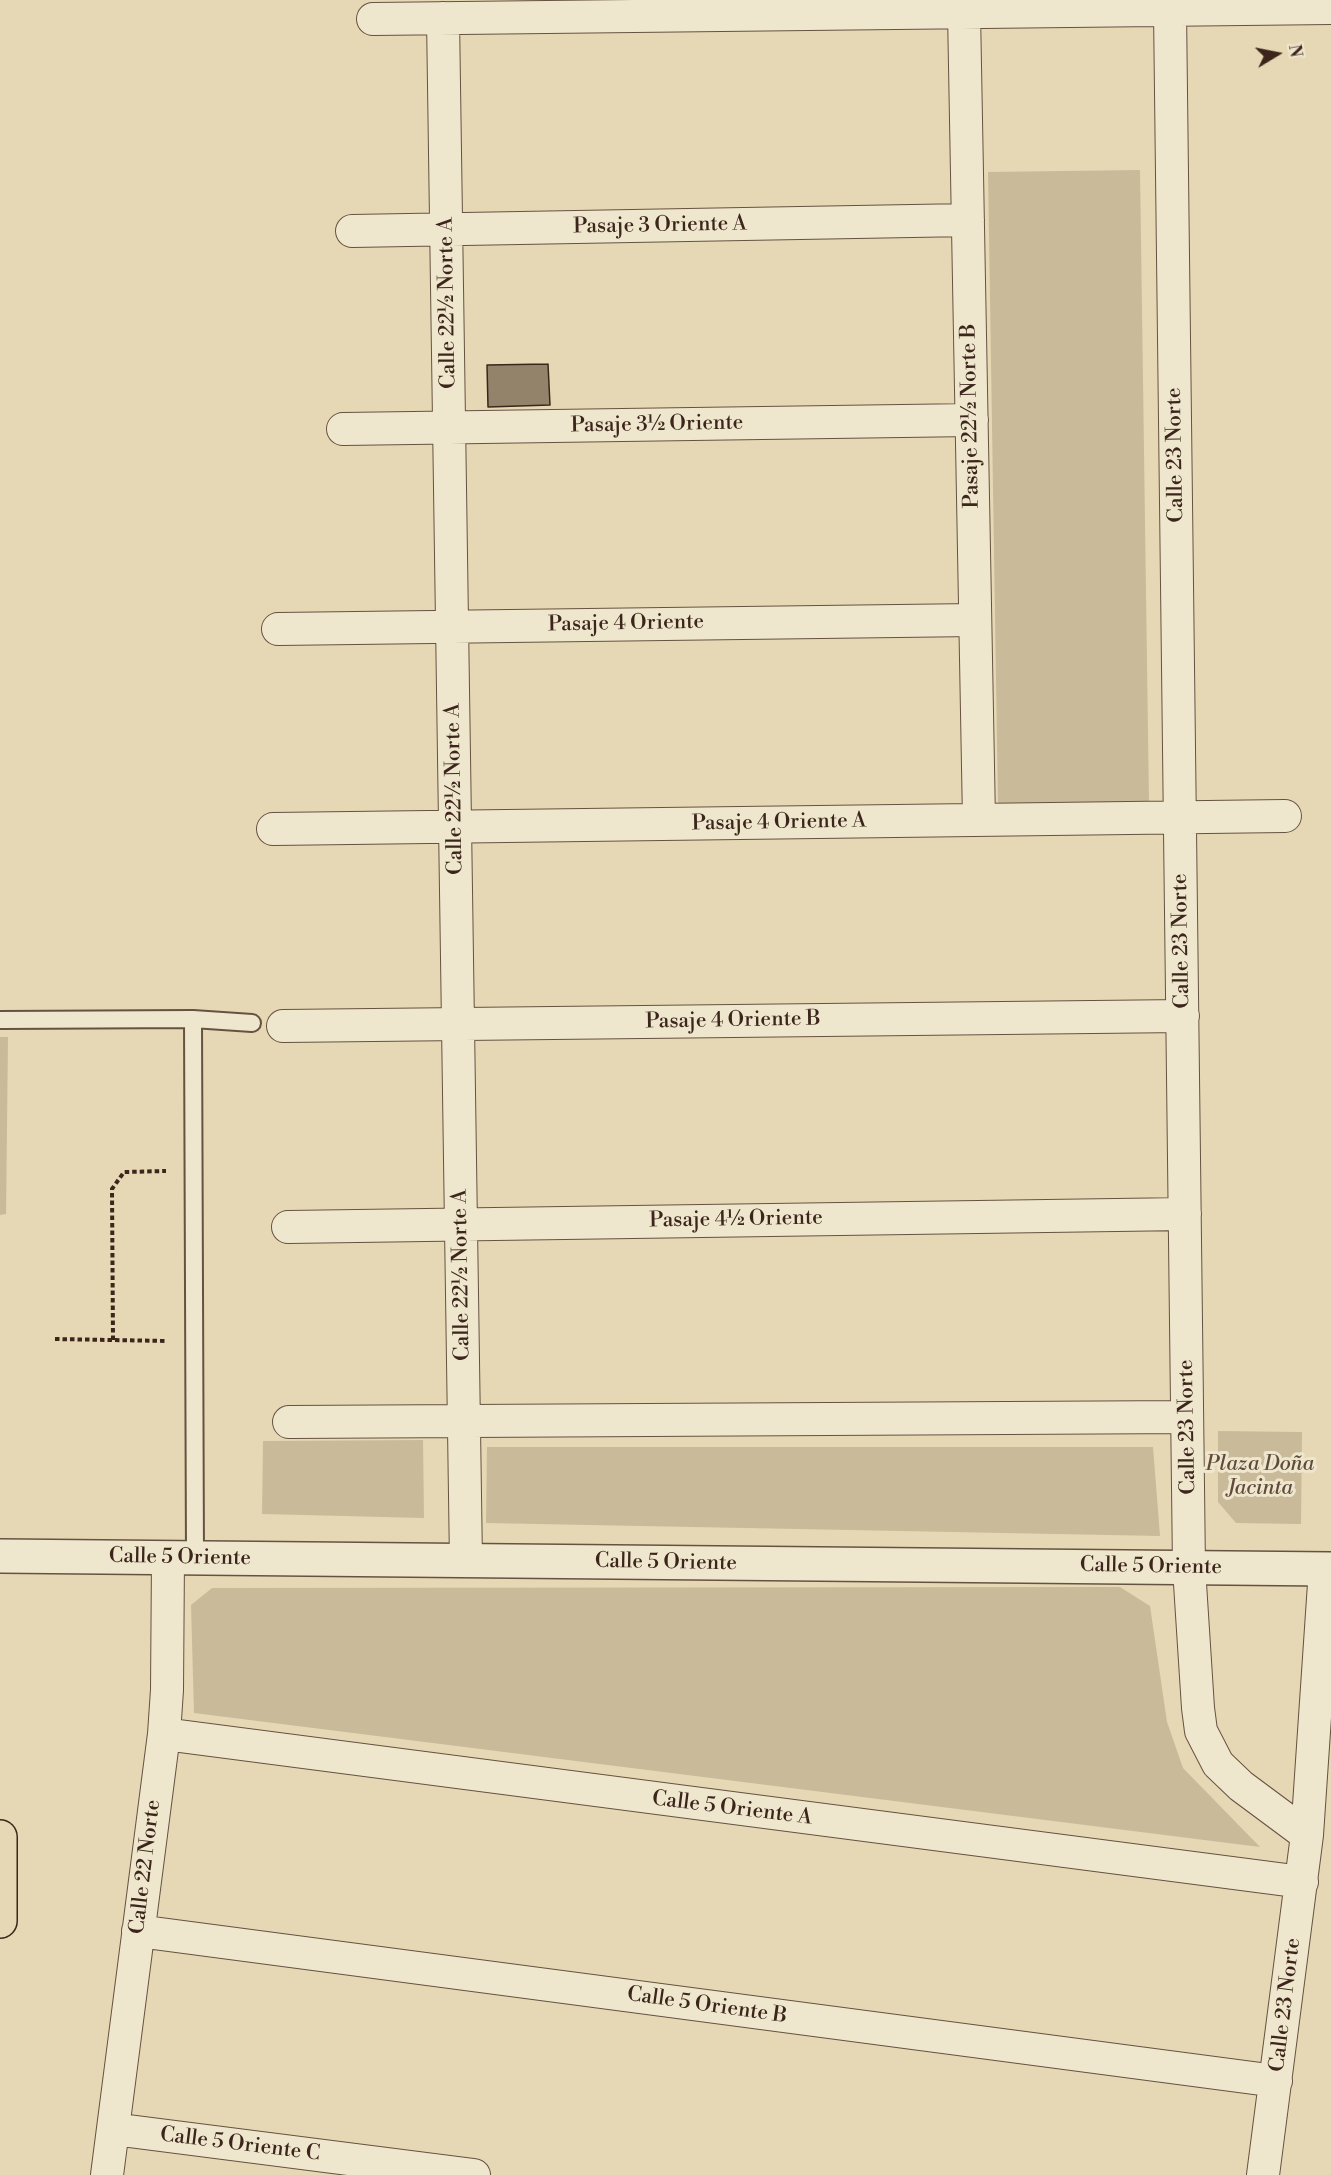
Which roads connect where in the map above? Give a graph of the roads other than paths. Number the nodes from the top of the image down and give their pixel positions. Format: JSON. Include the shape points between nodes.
{"nodes":[{"id":1,"x":1172,"y":5,"type":"edge"},
{"id":2,"x":1331,"y":8,"type":"edge"},
{"id":3,"x":964,"y":12,"type":"junction"},
{"id":4,"x":443,"y":18,"type":"junction"},
{"id":5,"x":373,"y":19,"type":"dead end"},
{"id":6,"x":968,"y":220,"type":"junction"},
{"id":7,"x":447,"y":230,"type":"junction"},
{"id":8,"x":352,"y":231,"type":"dead end"},
{"id":9,"x":972,"y":420,"type":"junction"},
{"id":10,"x":449,"y":428,"type":"junction"},
{"id":11,"x":343,"y":429,"type":"dead end"},
{"id":12,"x":975,"y":620,"type":"junction"},
{"id":13,"x":452,"y":627,"type":"junction"},
{"id":14,"x":278,"y":629,"type":"dead end"},
{"id":15,"x":1285,"y":816,"type":"dead end"},
{"id":16,"x":1180,"y":818,"type":"junction"},
{"id":17,"x":979,"y":820,"type":"junction"},
{"id":18,"x":455,"y":827,"type":"junction"},
{"id":19,"x":273,"y":829,"type":"dead end"},
{"id":20,"x":1183,"y":1016,"type":"junction"},
{"id":21,"x":0,"y":1020,"type":"edge"},
{"id":22,"x":193,"y":1020,"type":"junction"},
{"id":23,"x":252,"y":1023,"type":"dead end"},
{"id":24,"x":458,"y":1024,"type":"junction"},
{"id":25,"x":283,"y":1026,"type":"dead end"},
{"id":26,"x":1185,"y":1214,"type":"junction"},
{"id":27,"x":461,"y":1224,"type":"junction"},
{"id":28,"x":288,"y":1227,"type":"dead end"},
{"id":29,"x":1187,"y":1417,"type":"junction"},
{"id":30,"x":464,"y":1421,"type":"junction"},
{"id":31,"x":290,"y":1422,"type":"dead end"},
{"id":32,"x":0,"y":1556,"type":"edge"},
{"id":33,"x":182,"y":1558,"type":"junction"},
{"id":34,"x":466,"y":1561,"type":"junction"},
{"id":35,"x":1190,"y":1568,"type":"junction"},
{"id":36,"x":1328,"y":1569,"type":"edge"},
{"id":37,"x":164,"y":1734,"type":"junction"},
{"id":38,"x":1307,"y":1835,"type":"junction"},
{"id":39,"x":0,"y":1837,"type":"edge"},
{"id":40,"x":1302,"y":1882,"type":"junction"},
{"id":41,"x":0,"y":1921,"type":"edge"},
{"id":42,"x":138,"y":1931,"type":"junction"},
{"id":43,"x":1276,"y":2081,"type":"junction"},
{"id":44,"x":113,"y":2129,"type":"junction"},
{"id":45,"x":107,"y":2175,"type":"edge"},
{"id":46,"x":474,"y":2175,"type":"edge"},
{"id":47,"x":1263,"y":2175,"type":"edge"}],
"edges":[{"from":1,"to":2,"type":"street"},
{"from":1,"to":3,"type":"street"},
{"from":1,"to":16,"type":"street","name":"Calle 23 Norte"},
{"from":3,"to":4,"type":"street"},
{"from":3,"to":6,"type":"street","name":"Pasaje 22½ Norte B"},
{"from":4,"to":5,"type":"street"},
{"from":4,"to":7,"type":"street","name":"Calle 22½ Norte A"},
{"from":6,"to":7,"type":"street","name":"Pasaje 3 Oriente A"},
{"from":6,"to":9,"type":"street","name":"Pasaje 22½ Norte B"},
{"from":7,"to":8,"type":"street","name":"Pasaje 3 Oriente A"},
{"from":7,"to":10,"type":"street","name":"Calle 22½ Norte A"},
{"from":9,"to":10,"type":"street","name":"Pasaje 3½ Oriente"},
{"from":9,"to":12,"type":"street","name":"Pasaje 22½ Norte B"},
{"from":10,"to":11,"type":"street","name":"Pasaje 3½ Oriente"},
{"from":10,"to":13,"type":"street","name":"Calle 22½ Norte A"},
{"from":12,"to":13,"type":"street","name":"Pasaje 4 Oriente"},
{"from":12,"to":17,"type":"street","name":"Pasaje 22½ Norte B"},
{"from":13,"to":14,"type":"street","name":"Pasaje 4 Oriente"},
{"from":13,"to":18,"type":"street","name":"Calle 22½ Norte A"},
{"from":15,"to":16,"type":"street","name":"Pasaje 4 Oriente A"},
{"from":16,"to":17,"type":"street","name":"Pasaje 4 Oriente A"},
{"from":16,"to":20,"type":"street","name":"Calle 23 Norte"},
{"from":17,"to":18,"type":"street","name":"Pasaje 4 Oriente A"},
{"from":18,"to":19,"type":"street","name":"Pasaje 4 Oriente A"},
{"from":18,"to":24,"type":"street","name":"Calle 22½ Norte A"},
{"from":20,"to":24,"type":"street","name":"Pasaje 4 Oriente B"},
{"from":20,"to":26,"type":"street","name":"Calle 23 Norte"},
{"from":21,"to":22,"type":"lane"},
{"from":22,"to":23,"type":"lane"},
{"from":22,"to":33,"type":"lane","via":[[195,1341]]},
{"from":24,"to":25,"type":"street","name":"Pasaje 4 Oriente B"},
{"from":24,"to":27,"type":"street","name":"Calle 22½ Norte A"},
{"from":26,"to":27,"type":"street","name":"Pasaje 4½ Oriente"},
{"from":26,"to":29,"type":"street","name":"Calle 23 Norte"},
{"from":27,"to":28,"type":"street","name":"Pasaje 4½ Oriente"},
{"from":27,"to":30,"type":"street","name":"Calle 22½ Norte A"},
{"from":29,"to":30,"type":"street"},
{"from":29,"to":35,"type":"street","name":"Calle 23 Norte"},
{"from":30,"to":31,"type":"street"},
{"from":30,"to":34,"type":"street","name":"Calle 22½ Norte A"},
{"from":32,"to":33,"type":"street","name":"Calle 5 Oriente"},
{"from":33,"to":34,"type":"street","name":"Calle 5 Oriente"},
{"from":33,"to":37,"type":"street","name":"Calle 22 Norte"},
{"from":34,"to":35,"type":"street","name":"Calle 5 Oriente"},
{"from":35,"to":36,"type":"street","name":"Calle 5 Oriente"},
{"from":35,"to":38,"type":"street","name":"Calle 23 Norte","via":[[1201,1731],[1210,1751],[1229,1775]]},
{"from":36,"to":38,"type":"street","name":"Calle 23 Norte"},
{"from":37,"to":40,"type":"street","name":"Calle 5 Oriente A"},
{"from":37,"to":42,"type":"street","name":"Calle 22 Norte"},
{"from":38,"to":40,"type":"street","name":"Calle 23 Norte"},
{"from":39,"to":41,"type":"main road"},
{"from":40,"to":43,"type":"street","name":"Calle 23 Norte"},
{"from":42,"to":43,"type":"street","name":"Calle 5 Oriente B"},
{"from":42,"to":44,"type":"street","name":"Calle 22 Norte"},
{"from":43,"to":47,"type":"street","name":"Calle 23 Norte"},
{"from":44,"to":45,"type":"street","name":"Calle 22 Norte"},
{"from":44,"to":46,"type":"street","name":"Calle 5 Oriente C"}]}
